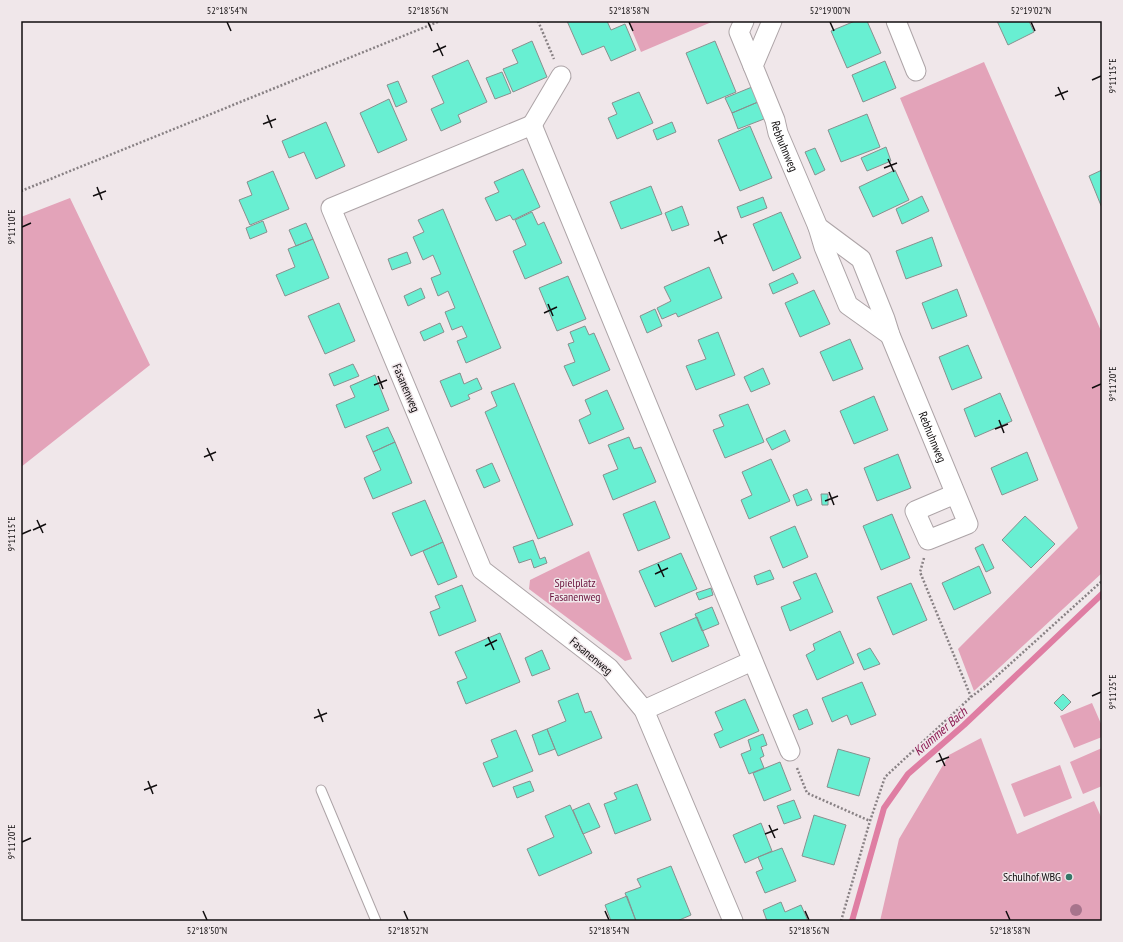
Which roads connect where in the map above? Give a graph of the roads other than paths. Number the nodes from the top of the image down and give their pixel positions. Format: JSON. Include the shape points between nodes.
{"nodes":[{"id":1,"x":744,"y":21,"type":"edge"},
{"id":2,"x":772,"y":21,"type":"edge"},
{"id":3,"x":896,"y":21,"type":"edge"},
{"id":4,"x":753,"y":66,"type":"junction"},
{"id":5,"x":916,"y":71,"type":"dead end"},
{"id":6,"x":561,"y":76,"type":"road end"},
{"id":7,"x":532,"y":125,"type":"junction"},
{"id":8,"x":818,"y":227,"type":"junction"},
{"id":9,"x":890,"y":335,"type":"junction"},
{"id":10,"x":955,"y":494,"type":"junction"},
{"id":11,"x":752,"y":661,"type":"junction"},
{"id":12,"x":644,"y":710,"type":"junction"},
{"id":13,"x":790,"y":751,"type":"road end"},
{"id":14,"x":321,"y":790,"type":"dead end"},
{"id":15,"x":376,"y":921,"type":"edge"},
{"id":16,"x":732,"y":921,"type":"edge"}],
"edges":[{"from":1,"to":4,"type":"street","name":"Rebhuhnweg","via":[[739,32]]},
{"from":2,"to":4,"type":"street"},
{"from":3,"to":5,"type":"street"},
{"from":4,"to":8,"type":"street","name":"Rebhuhnweg"},
{"from":6,"to":7,"type":"street"},
{"from":7,"to":11,"type":"street"},
{"from":7,"to":12,"type":"street","name":"Fasanenweg","via":[[331,208],[482,570],[608,668]]},
{"from":8,"to":9,"type":"street","name":"Rebhuhnweg","via":[[861,259]]},
{"from":8,"to":9,"type":"street","name":"Rebhuhnweg","via":[[848,305]]},
{"from":9,"to":10,"type":"street","name":"Rebhuhnweg"},
{"from":10,"to":10,"type":"street","name":"Rebhuhnweg","via":[[968,524],[928,540],[915,511]]},
{"from":11,"to":12,"type":"street"},
{"from":11,"to":13,"type":"street"},
{"from":12,"to":16,"type":"street","name":"Fasanenweg"},
{"from":14,"to":15,"type":"lane"}]}
